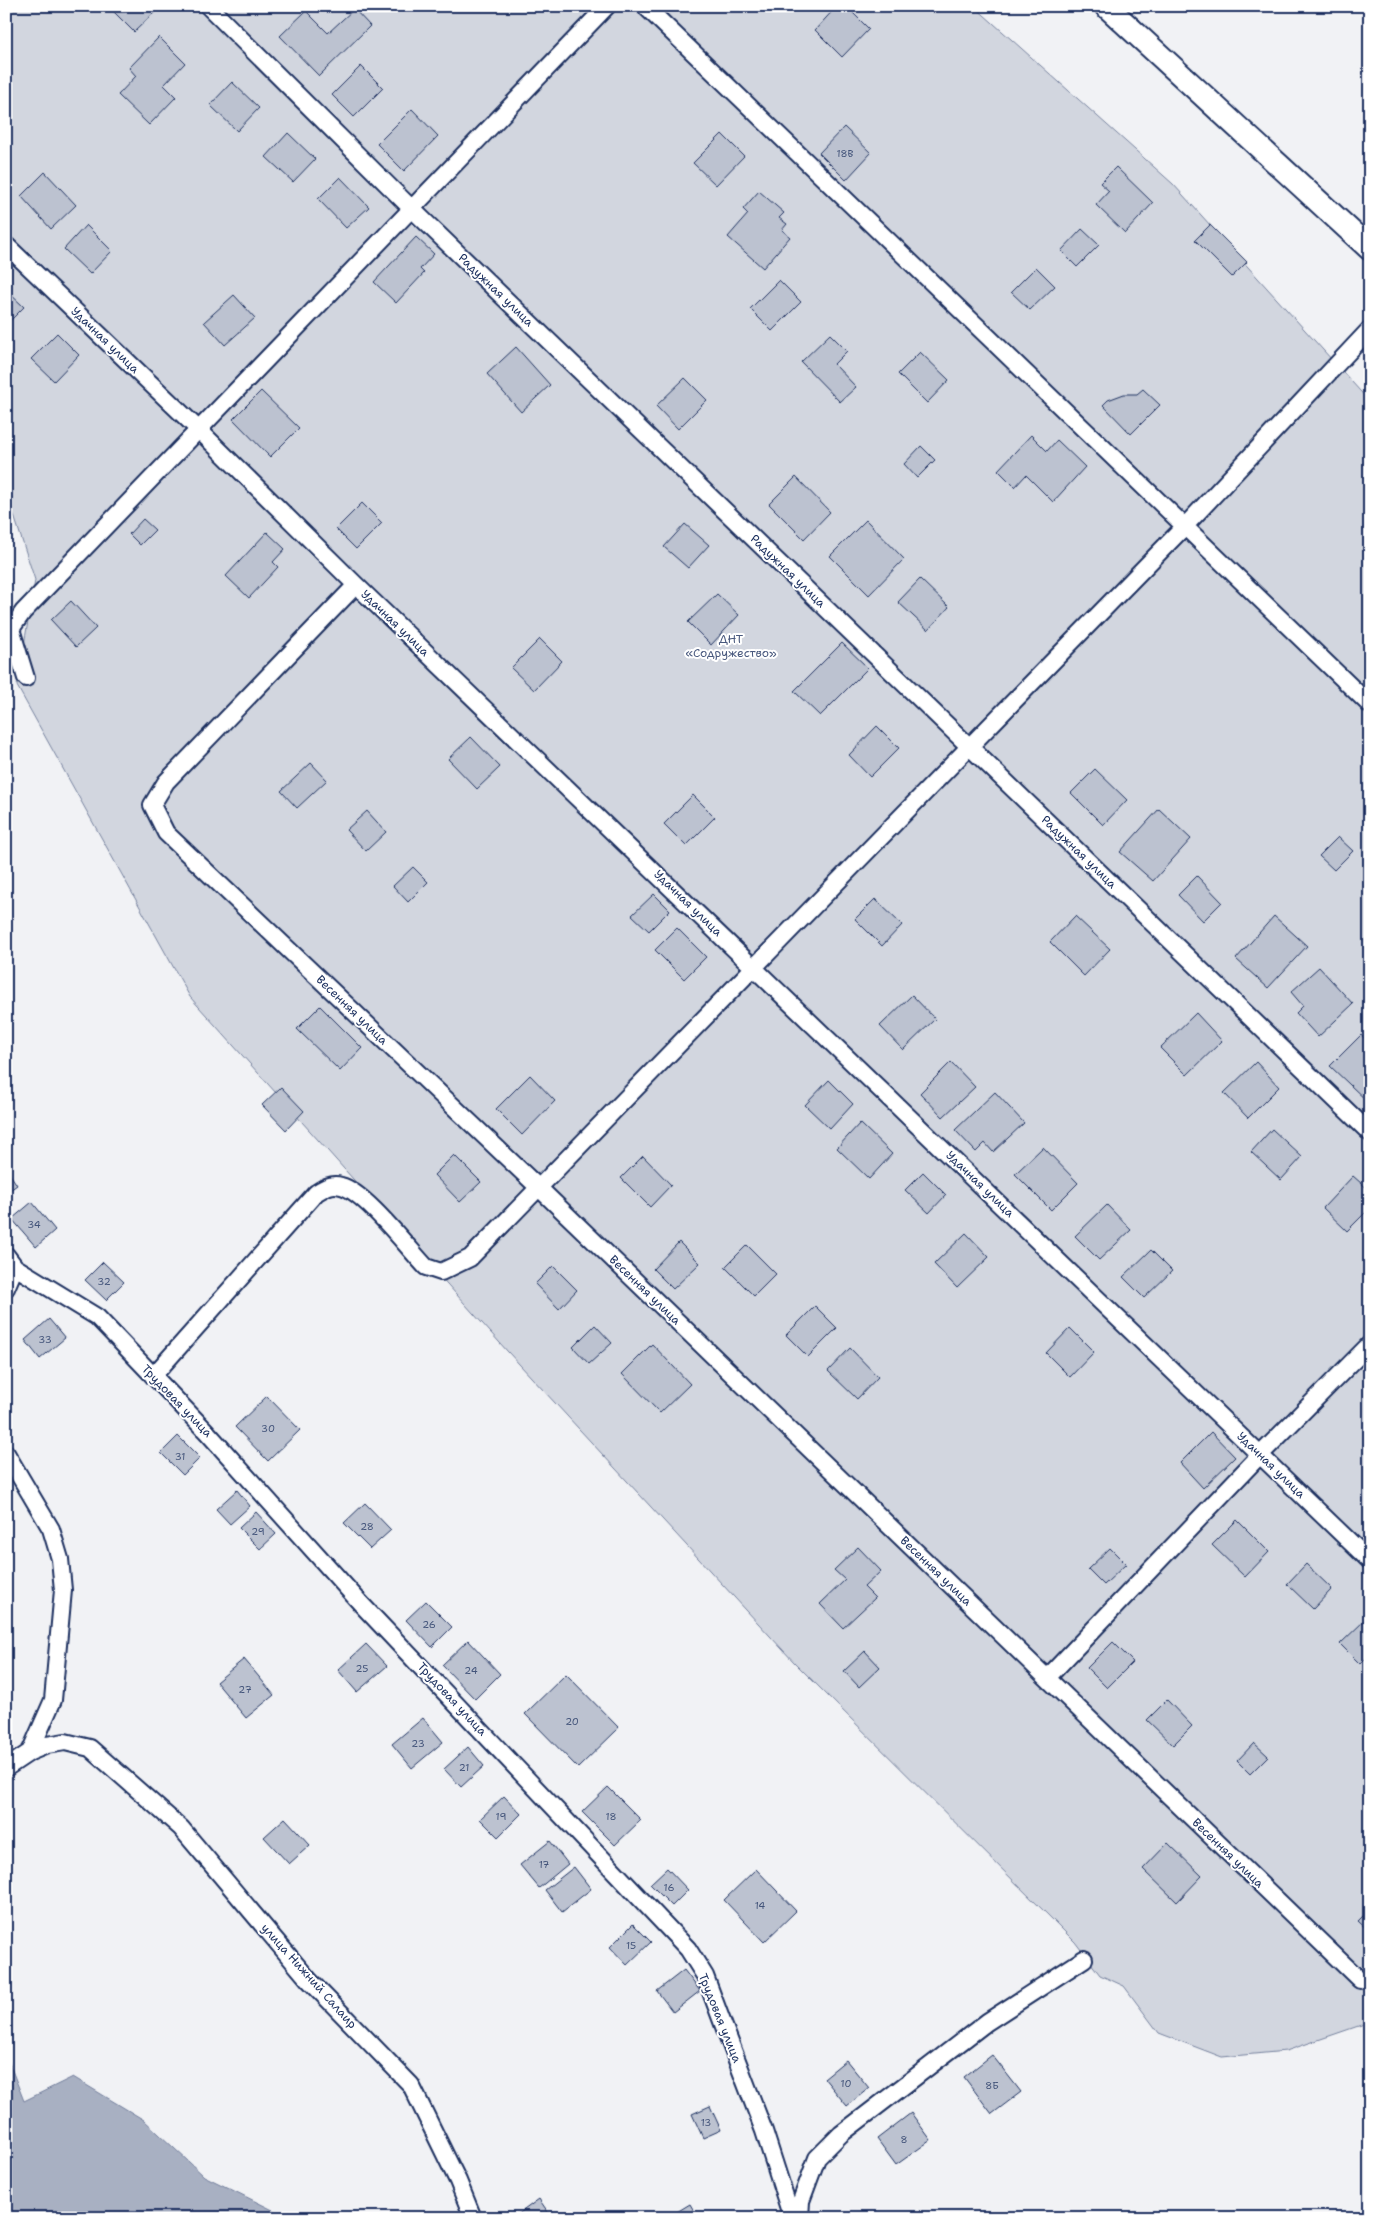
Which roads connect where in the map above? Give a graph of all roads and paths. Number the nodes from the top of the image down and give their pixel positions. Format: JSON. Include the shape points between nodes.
{"nodes":[{"id":1,"x":208,"y":6,"type":"edge"},
{"id":2,"x":607,"y":6,"type":"edge"},
{"id":3,"x":645,"y":6,"type":"edge"},
{"id":4,"x":1106,"y":6,"type":"edge"},
{"id":5,"x":412,"y":209,"type":"junction"},
{"id":6,"x":6,"y":245,"type":"edge"},
{"id":7,"x":1370,"y":249,"type":"edge"},
{"id":8,"x":1370,"y":329,"type":"edge"},
{"id":9,"x":200,"y":430,"type":"junction"},
{"id":10,"x":1185,"y":526,"type":"junction"},
{"id":11,"x":356,"y":585,"type":"junction"},
{"id":12,"x":26,"y":678,"type":"dead end"},
{"id":13,"x":1370,"y":705,"type":"edge"},
{"id":14,"x":970,"y":746,"type":"junction"},
{"id":15,"x":754,"y":967,"type":"junction"},
{"id":16,"x":1370,"y":1133,"type":"edge"},
{"id":17,"x":539,"y":1188,"type":"junction"},
{"id":18,"x":11,"y":1261,"type":"edge"},
{"id":19,"x":6,"y":1288,"type":"edge"},
{"id":20,"x":1370,"y":1344,"type":"edge"},
{"id":21,"x":153,"y":1376,"type":"junction"},
{"id":22,"x":6,"y":1453,"type":"edge"},
{"id":23,"x":1260,"y":1455,"type":"junction"},
{"id":24,"x":1370,"y":1561,"type":"edge"},
{"id":25,"x":1047,"y":1678,"type":"junction"},
{"id":26,"x":30,"y":1752,"type":"junction"},
{"id":27,"x":6,"y":1768,"type":"edge"},
{"id":28,"x":1084,"y":1959,"type":"dead end"},
{"id":29,"x":1360,"y":1980,"type":"dead end"},
{"id":30,"x":473,"y":2218,"type":"edge"},
{"id":31,"x":792,"y":2218,"type":"edge"},
{"id":32,"x":800,"y":2218,"type":"edge"}],
"edges":[{"from":1,"to":5,"type":"street","name":"Радужная улица"},
{"from":2,"to":5,"type":"street"},
{"from":3,"to":10,"type":"street"},
{"from":4,"to":7,"type":"street"},
{"from":5,"to":9,"type":"street"},
{"from":5,"to":14,"type":"street","name":"Радужная улица"},
{"from":6,"to":9,"type":"street","name":"Удачная улица"},
{"from":8,"to":10,"type":"street"},
{"from":9,"to":11,"type":"street","name":"Удачная улица"},
{"from":9,"to":12,"type":"street","via":[[23,612],[11,629]]},
{"from":10,"to":13,"type":"street"},
{"from":10,"to":14,"type":"street"},
{"from":11,"to":15,"type":"street","name":"Удачная улица"},
{"from":11,"to":17,"type":"street","name":"Весенняя улица","via":[[166,782],[152,805],[166,833]]},
{"from":14,"to":15,"type":"street"},
{"from":14,"to":16,"type":"street","name":"Радужная улица"},
{"from":15,"to":17,"type":"street"},
{"from":15,"to":23,"type":"street","name":"Удачная улица"},
{"from":17,"to":21,"type":"street","via":[[470,1258],[441,1272],[426,1267],[359,1194],[341,1186],[328,1185],[316,1193]]},
{"from":17,"to":25,"type":"street","name":"Весенняя улица"},
{"from":18,"to":19,"type":"street"},
{"from":18,"to":21,"type":"street","name":"Трудовая улица","via":[[97,1317]]},
{"from":20,"to":23,"type":"street"},
{"from":21,"to":31,"type":"street","name":"Трудовая улица","via":[[364,1607],[688,1949],[705,1976],[764,2131]]},
{"from":22,"to":26,"type":"street","via":[[51,1529],[60,1559],[63,1590],[53,1700]]},
{"from":23,"to":24,"type":"street","name":"Удачная улица"},
{"from":23,"to":25,"type":"street"},
{"from":25,"to":29,"type":"street","name":"Весенняя улица"},
{"from":26,"to":27,"type":"street","name":"улица Нижний Салаир"},
{"from":26,"to":30,"type":"street","name":"улица Нижний Салаир","via":[[65,1742],[90,1748],[181,1828],[309,1980],[411,2085]]},
{"from":28,"to":32,"type":"street","via":[[987,2022],[841,2134],[817,2158],[801,2201]]}]}
